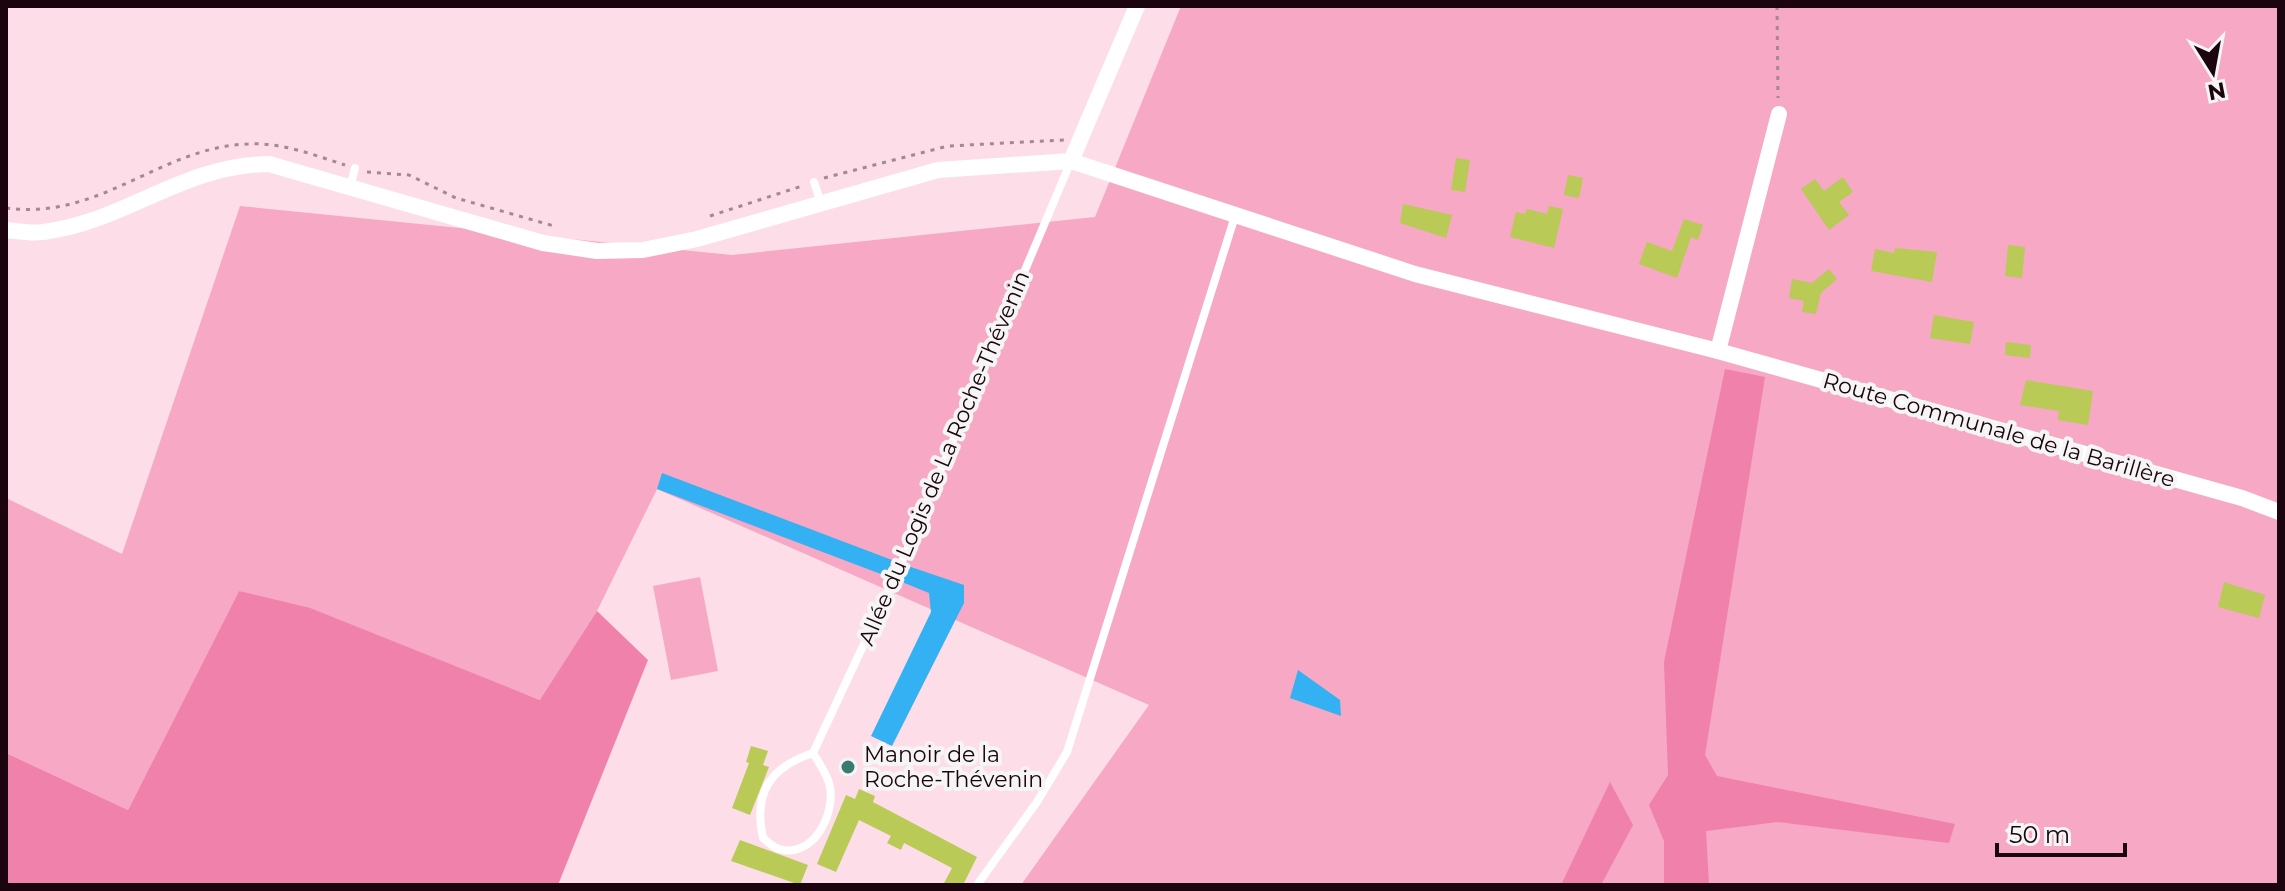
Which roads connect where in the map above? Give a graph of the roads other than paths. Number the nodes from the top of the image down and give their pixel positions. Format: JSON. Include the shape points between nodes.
{"nodes":[{"id":1,"x":1137,"y":6,"type":"edge"},
{"id":2,"x":1779,"y":114,"type":"road end"},
{"id":3,"x":1071,"y":161,"type":"junction"},
{"id":4,"x":355,"y":168,"type":"road end"},
{"id":5,"x":814,"y":182,"type":"road end"},
{"id":6,"x":350,"y":188,"type":"junction"},
{"id":7,"x":821,"y":203,"type":"junction"},
{"id":8,"x":1235,"y":215,"type":"junction"},
{"id":9,"x":6,"y":230,"type":"edge"},
{"id":10,"x":1718,"y":351,"type":"junction"},
{"id":11,"x":2279,"y":512,"type":"edge"},
{"id":12,"x":813,"y":753,"type":"junction"},
{"id":13,"x":977,"y":885,"type":"edge"}],
"edges":[{"from":1,"to":3,"type":"street"},
{"from":2,"to":10,"type":"street"},
{"from":3,"to":7,"type":"street","via":[[938,170]]},
{"from":3,"to":8,"type":"street","name":"Route Communale de la Barillère"},
{"from":3,"to":12,"type":"lane","name":"Allée du Logis de La Roche-Thévenin","via":[[898,571]]},
{"from":4,"to":6,"type":"lane"},
{"from":5,"to":7,"type":"lane"},
{"from":6,"to":7,"type":"street","via":[[543,243],[597,251],[643,250],[697,239]]},
{"from":6,"to":9,"type":"street","via":[[269,164],[235,164],[201,173],[94,221],[41,233]]},
{"from":8,"to":10,"type":"street","name":"Route Communale de la Barillère","via":[[1415,274]]},
{"from":8,"to":13,"type":"lane","via":[[1067,752]]},
{"from":10,"to":11,"type":"street","name":"Route Communale de la Barillère"},
{"from":12,"to":12,"type":"lane","via":[[830,787],[826,823],[816,839],[779,849],[763,838],[759,817],[769,781],[787,762]]}]}
